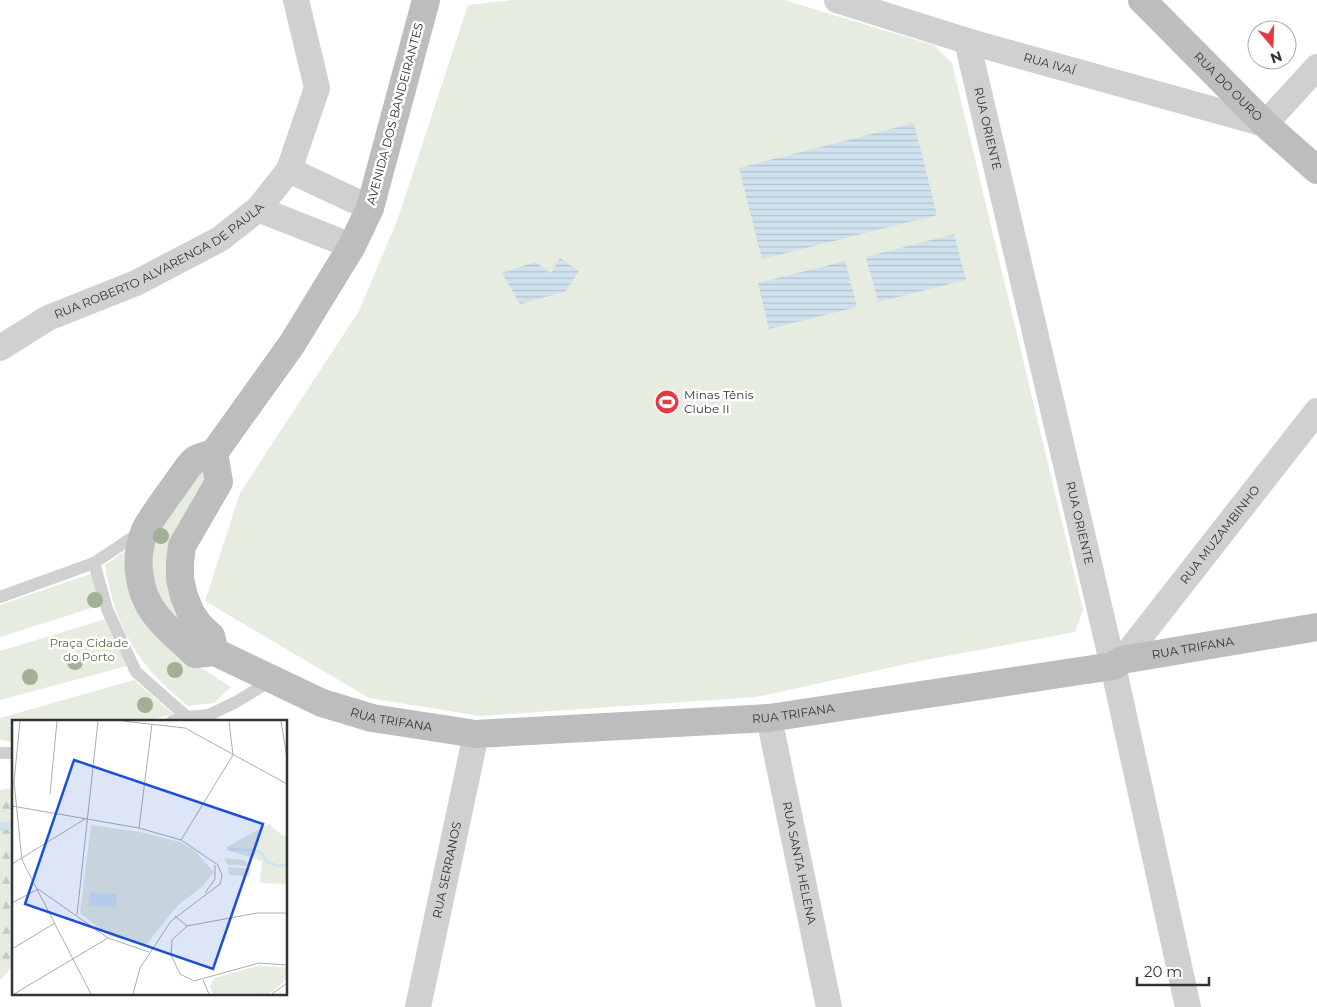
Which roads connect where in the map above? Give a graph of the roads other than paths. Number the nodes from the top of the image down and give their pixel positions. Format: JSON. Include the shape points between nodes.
{"nodes":[{"id":1,"x":296,"y":0,"type":"edge"},
{"id":2,"x":426,"y":0,"type":"edge"},
{"id":3,"x":837,"y":0,"type":"edge"},
{"id":4,"x":1142,"y":0,"type":"edge"},
{"id":5,"x":967,"y":41,"type":"junction"},
{"id":6,"x":1317,"y":67,"type":"edge"},
{"id":7,"x":1265,"y":124,"type":"junction"},
{"id":8,"x":289,"y":170,"type":"junction"},
{"id":9,"x":1317,"y":170,"type":"edge"},
{"id":10,"x":370,"y":208,"type":"junction"},
{"id":11,"x":258,"y":209,"type":"junction"},
{"id":12,"x":352,"y":246,"type":"junction"},
{"id":13,"x":0,"y":348,"type":"edge"},
{"id":14,"x":1317,"y":411,"type":"edge"},
{"id":15,"x":214,"y":453,"type":"junction"},
{"id":16,"x":146,"y":529,"type":"junction"},
{"id":17,"x":94,"y":563,"type":"junction"},
{"id":18,"x":0,"y":597,"type":"edge"},
{"id":19,"x":1317,"y":627,"type":"edge"},
{"id":20,"x":215,"y":652,"type":"junction"},
{"id":21,"x":1118,"y":663,"type":"junction"},
{"id":22,"x":272,"y":680,"type":"junction"},
{"id":23,"x":187,"y":717,"type":"junction"},
{"id":24,"x":769,"y":718,"type":"junction"},
{"id":25,"x":176,"y":720,"type":"edge"},
{"id":26,"x":476,"y":734,"type":"junction"},
{"id":27,"x":418,"y":1007,"type":"edge"},
{"id":28,"x":829,"y":1007,"type":"edge"},
{"id":29,"x":1188,"y":1007,"type":"edge"}],
"edges":[{"from":1,"to":8,"type":"street","via":[[317,88]]},
{"from":2,"to":10,"type":"street","name":"AVENIDA DOS BANDEIRANTES"},
{"from":3,"to":5,"type":"street","name":"RUA IVAÍ"},
{"from":4,"to":7,"type":"street","name":"RUA DO OURO"},
{"from":5,"to":7,"type":"street","name":"RUA IVAÍ"},
{"from":5,"to":21,"type":"street","name":"RUA ORIENTE"},
{"from":6,"to":7,"type":"street"},
{"from":7,"to":9,"type":"street","name":"RUA DO OURO"},
{"from":8,"to":10,"type":"street"},
{"from":8,"to":11,"type":"street"},
{"from":10,"to":12,"type":"street","name":"AVENIDA DOS BANDEIRANTES"},
{"from":11,"to":12,"type":"street","name":"RUA ROBERTO ALVARENGA DE PAULA"},
{"from":11,"to":13,"type":"street","name":"RUA ROBERTO ALVARENGA DE PAULA","via":[[220,239],[136,283],[48,318]]},
{"from":12,"to":15,"type":"street","name":"AVENIDA DOS BANDEIRANTES","via":[[292,344]]},
{"from":14,"to":21,"type":"street","name":"RUA MUZAMBINHO"},
{"from":15,"to":16,"type":"street","via":[[194,460]]},
{"from":15,"to":20,"type":"street","via":[[219,482],[182,546],[180,580],[190,611],[211,636]]},
{"from":16,"to":17,"type":"lane"},
{"from":16,"to":20,"type":"street","via":[[138,559],[147,602],[195,654]]},
{"from":17,"to":18,"type":"lane"},
{"from":17,"to":23,"type":"lane","via":[[107,609],[136,672]]},
{"from":19,"to":21,"type":"street","name":"RUA TRIFANA"},
{"from":20,"to":22,"type":"street"},
{"from":21,"to":24,"type":"street","name":"RUA TRIFANA"},
{"from":21,"to":29,"type":"street","name":"RUA ORIENTE"},
{"from":22,"to":23,"type":"lane","via":[[209,715]]},
{"from":22,"to":26,"type":"street","name":"RUA TRIFANA","via":[[322,703],[372,718]]},
{"from":23,"to":25,"type":"lane"},
{"from":24,"to":26,"type":"street","name":"RUA TRIFANA"},
{"from":24,"to":28,"type":"street","name":"RUA SANTA HELENA"},
{"from":26,"to":27,"type":"street","name":"RUA SERRANOS"}]}
